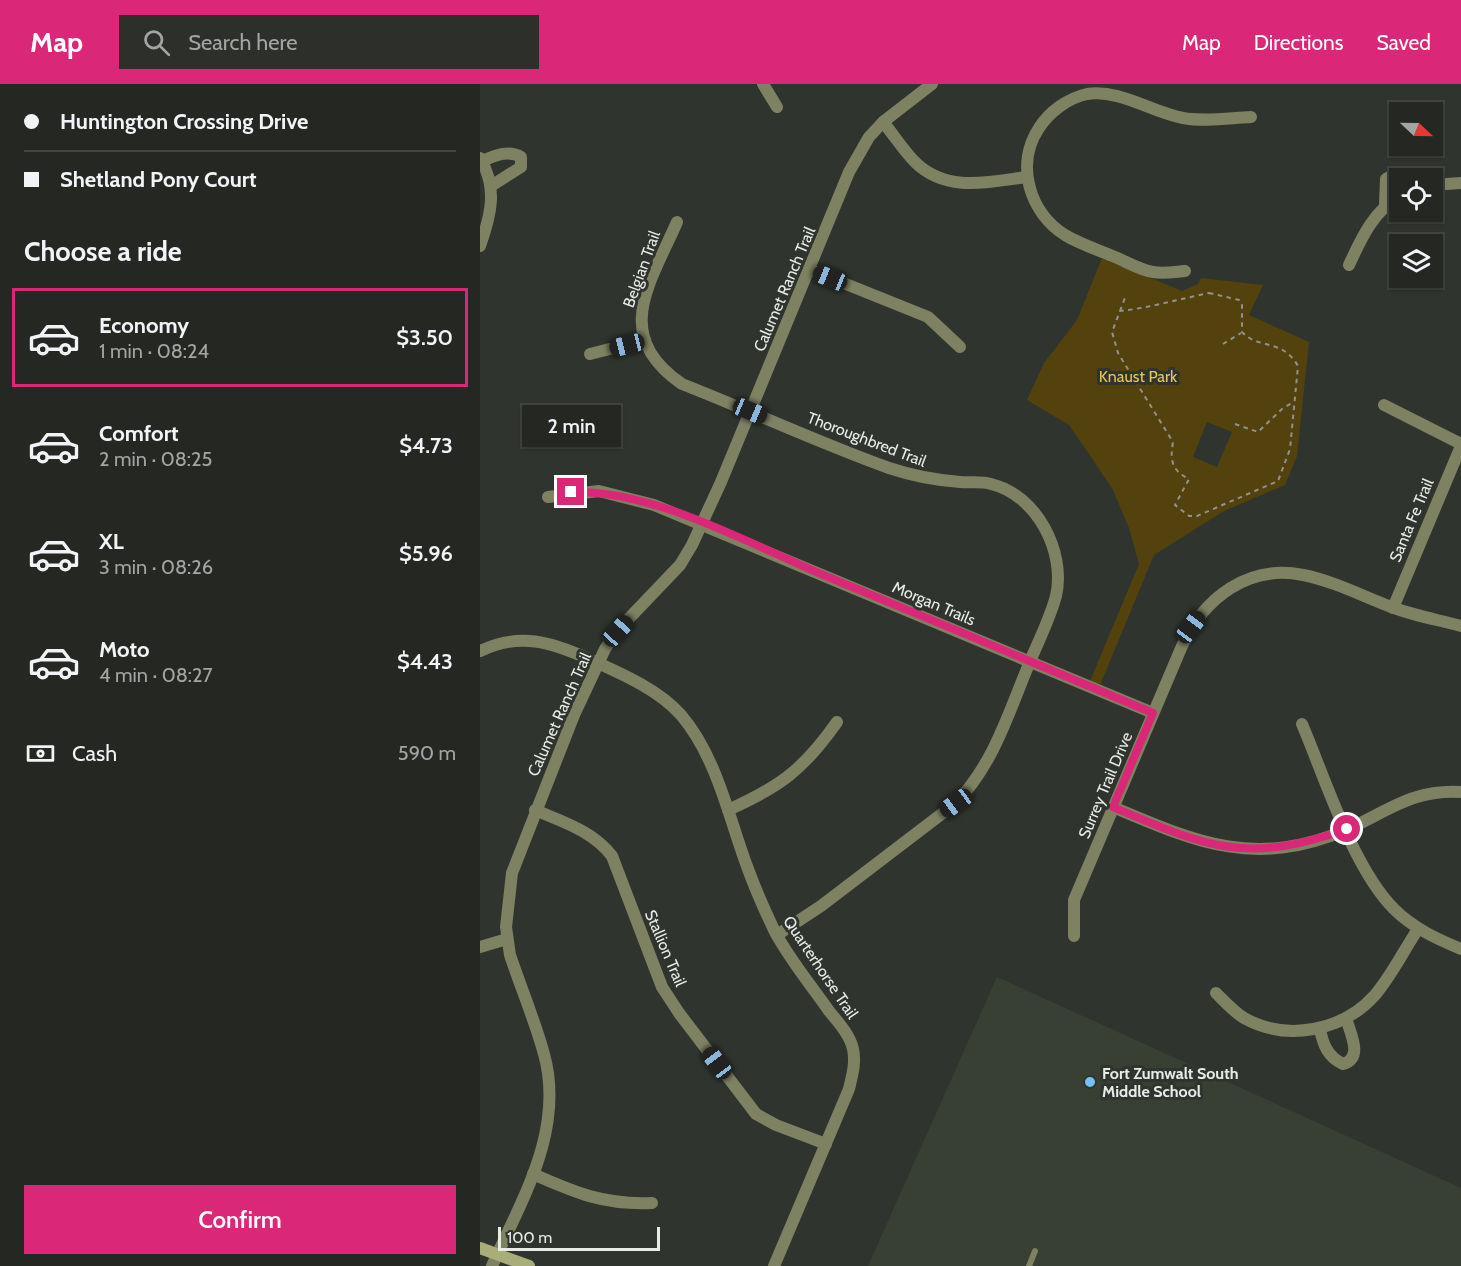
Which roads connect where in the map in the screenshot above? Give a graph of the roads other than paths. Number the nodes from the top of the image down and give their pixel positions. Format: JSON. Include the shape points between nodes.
{"nodes":[{"id":1,"x":763,"y":84,"type":"edge"},
{"id":2,"x":932,"y":84,"type":"edge"},
{"id":3,"x":777,"y":106,"type":"dead end"},
{"id":4,"x":1251,"y":117,"type":"dead end"},
{"id":5,"x":883,"y":122,"type":"junction"},
{"id":6,"x":481,"y":159,"type":"edge"},
{"id":7,"x":1026,"y":177,"type":"junction"},
{"id":8,"x":1389,"y":177,"type":"edge"},
{"id":9,"x":1461,"y":183,"type":"edge"},
{"id":10,"x":1443,"y":184,"type":"edge"},
{"id":11,"x":491,"y":186,"type":"junction"},
{"id":12,"x":1389,"y":202,"type":"edge"},
{"id":13,"x":1385,"y":204,"type":"junction"},
{"id":14,"x":677,"y":222,"type":"dead end"},
{"id":15,"x":480,"y":246,"type":"edge"},
{"id":16,"x":1349,"y":265,"type":"dead end"},
{"id":17,"x":811,"y":270,"type":"junction"},
{"id":18,"x":1185,"y":271,"type":"dead end"},
{"id":19,"x":645,"y":340,"type":"junction"},
{"id":20,"x":960,"y":346,"type":"dead end"},
{"id":21,"x":590,"y":354,"type":"dead end"},
{"id":22,"x":1384,"y":405,"type":"dead end"},
{"id":23,"x":750,"y":411,"type":"junction"},
{"id":24,"x":1461,"y":445,"type":"edge"},
{"id":25,"x":548,"y":496,"type":"dead end"},
{"id":26,"x":702,"y":523,"type":"junction"},
{"id":27,"x":1393,"y":608,"type":"junction"},
{"id":28,"x":1461,"y":626,"type":"edge"},
{"id":29,"x":480,"y":651,"type":"edge"},
{"id":30,"x":1030,"y":661,"type":"junction"},
{"id":31,"x":598,"y":663,"type":"junction"},
{"id":32,"x":1153,"y":713,"type":"junction"},
{"id":33,"x":837,"y":722,"type":"dead end"},
{"id":34,"x":1302,"y":724,"type":"dead end"},
{"id":35,"x":1461,"y":792,"type":"edge"},
{"id":36,"x":1113,"y":807,"type":"junction"},
{"id":37,"x":535,"y":810,"type":"junction"},
{"id":38,"x":728,"y":810,"type":"junction"},
{"id":39,"x":1347,"y":829,"type":"junction"},
{"id":40,"x":1418,"y":929,"type":"junction"},
{"id":41,"x":777,"y":935,"type":"junction"},
{"id":42,"x":1074,"y":936,"type":"dead end"},
{"id":43,"x":507,"y":939,"type":"junction"},
{"id":44,"x":480,"y":947,"type":"edge"},
{"id":45,"x":1461,"y":949,"type":"edge"},
{"id":46,"x":1216,"y":993,"type":"dead end"},
{"id":47,"x":1346,"y":1018,"type":"junction"},
{"id":48,"x":1320,"y":1029,"type":"junction"},
{"id":49,"x":826,"y":1144,"type":"junction"},
{"id":50,"x":533,"y":1174,"type":"junction"},
{"id":51,"x":652,"y":1203,"type":"dead end"},
{"id":52,"x":480,"y":1248,"type":"edge"},
{"id":53,"x":1035,"y":1251,"type":"dead end"},
{"id":54,"x":498,"y":1253,"type":"junction"},
{"id":55,"x":492,"y":1266,"type":"edge"},
{"id":56,"x":529,"y":1266,"type":"edge"},
{"id":57,"x":774,"y":1266,"type":"edge"},
{"id":58,"x":1029,"y":1266,"type":"edge"}],
"edges":[{"from":1,"to":3,"type":"street"},
{"from":2,"to":5,"type":"street","name":"Calumet Ranch Trail"},
{"from":4,"to":7,"type":"street","via":[[1185,119],[1115,95],[1086,94],[1046,118],[1029,149]]},
{"from":5,"to":7,"type":"street","via":[[916,163],[943,180],[972,184]]},
{"from":5,"to":17,"type":"street","name":"Calumet Ranch Trail","via":[[869,137],[849,172]]},
{"from":6,"to":11,"type":"street"},
{"from":6,"to":11,"type":"street","via":[[515,153],[521,157],[516,171]]},
{"from":7,"to":18,"type":"street","via":[[1039,210],[1064,234],[1150,272]]},
{"from":8,"to":13,"type":"street"},
{"from":9,"to":10,"type":"street"},
{"from":11,"to":15,"type":"street","via":[[490,216]]},
{"from":12,"to":13,"type":"street"},
{"from":13,"to":16,"type":"street","via":[[1362,236]]},
{"from":14,"to":19,"type":"street","name":"Belgian Trail","via":[[641,308]]},
{"from":17,"to":20,"type":"street","via":[[928,317]]},
{"from":17,"to":23,"type":"street","name":"Calumet Ranch Trail"},
{"from":19,"to":21,"type":"street"},
{"from":19,"to":23,"type":"street","name":"Belgian Trail","via":[[661,369],[682,384]]},
{"from":22,"to":24,"type":"street"},
{"from":23,"to":26,"type":"street","name":"Calumet Ranch Trail"},
{"from":23,"to":30,"type":"street","name":"Thoroughbred Trail","via":[[917,478],[991,484],[1023,501],[1047,531],[1057,570],[1056,594]]},
{"from":24,"to":27,"type":"street","name":"Santa Fe Trail"},
{"from":25,"to":26,"type":"street","name":"Morgan Trails","via":[[599,491]]},
{"from":26,"to":30,"type":"street","name":"Morgan Trails"},
{"from":26,"to":31,"type":"street","name":"Calumet Ranch Trail","via":[[680,565],[618,631]]},
{"from":27,"to":28,"type":"street","name":"Surrey Trail Drive"},
{"from":27,"to":32,"type":"street","name":"Surrey Trail Drive","via":[[1304,575],[1284,573],[1242,581],[1221,593],[1191,627]]},
{"from":29,"to":31,"type":"street","name":"Quarterhorse Trail","via":[[517,641],[539,640]]},
{"from":30,"to":32,"type":"street","name":"Morgan Trails"},
{"from":30,"to":41,"type":"street","name":"Thoroughbred Trail","via":[[1000,738],[972,785],[956,803]]},
{"from":31,"to":37,"type":"street","name":"Calumet Ranch Trail"},
{"from":31,"to":38,"type":"street","name":"Quarterhorse Trail","via":[[663,698],[681,714],[696,736]]},
{"from":32,"to":36,"type":"street","name":"Surrey Trail Drive"},
{"from":33,"to":38,"type":"street","via":[[817,751],[794,774]]},
{"from":34,"to":39,"type":"street"},
{"from":35,"to":39,"type":"street","via":[[1414,796]]},
{"from":36,"to":39,"type":"street","via":[[1198,841],[1256,850],[1287,848]]},
{"from":36,"to":42,"type":"street","name":"Surrey Trail Drive","via":[[1074,900]]},
{"from":37,"to":43,"type":"street","name":"Calumet Ranch Trail","via":[[512,873],[507,897]]},
{"from":37,"to":49,"type":"street","name":"Stallion Trail","via":[[577,828],[612,856],[662,987],[756,1114]]},
{"from":38,"to":41,"type":"street","name":"Quarterhorse Trail"},
{"from":39,"to":40,"type":"street","via":[[1377,889]]},
{"from":40,"to":45,"type":"street"},
{"from":40,"to":47,"type":"street","via":[[1376,994]]},
{"from":41,"to":49,"type":"street","name":"Quarterhorse Trail","via":[[853,1048],[849,1089]]},
{"from":43,"to":44,"type":"street"},
{"from":43,"to":50,"type":"street","name":"Calumet Ranch Trail","via":[[545,1056],[550,1096],[548,1132]]},
{"from":46,"to":48,"type":"street","via":[[1242,1017],[1258,1025],[1279,1030]]},
{"from":47,"to":48,"type":"street"},
{"from":47,"to":48,"type":"street","via":[[1355,1049],[1350,1062],[1343,1064],[1332,1058],[1322,1042]]},
{"from":49,"to":57,"type":"street","name":"Quarterhorse Trail"},
{"from":50,"to":51,"type":"street","via":[[583,1197],[625,1204]]},
{"from":50,"to":54,"type":"street","name":"Calumet Ranch Trail"},
{"from":52,"to":54,"type":"main road"},
{"from":53,"to":58,"type":"lane"},
{"from":54,"to":55,"type":"street","name":"Calumet Ranch Trail"},
{"from":54,"to":56,"type":"main road"}]}
